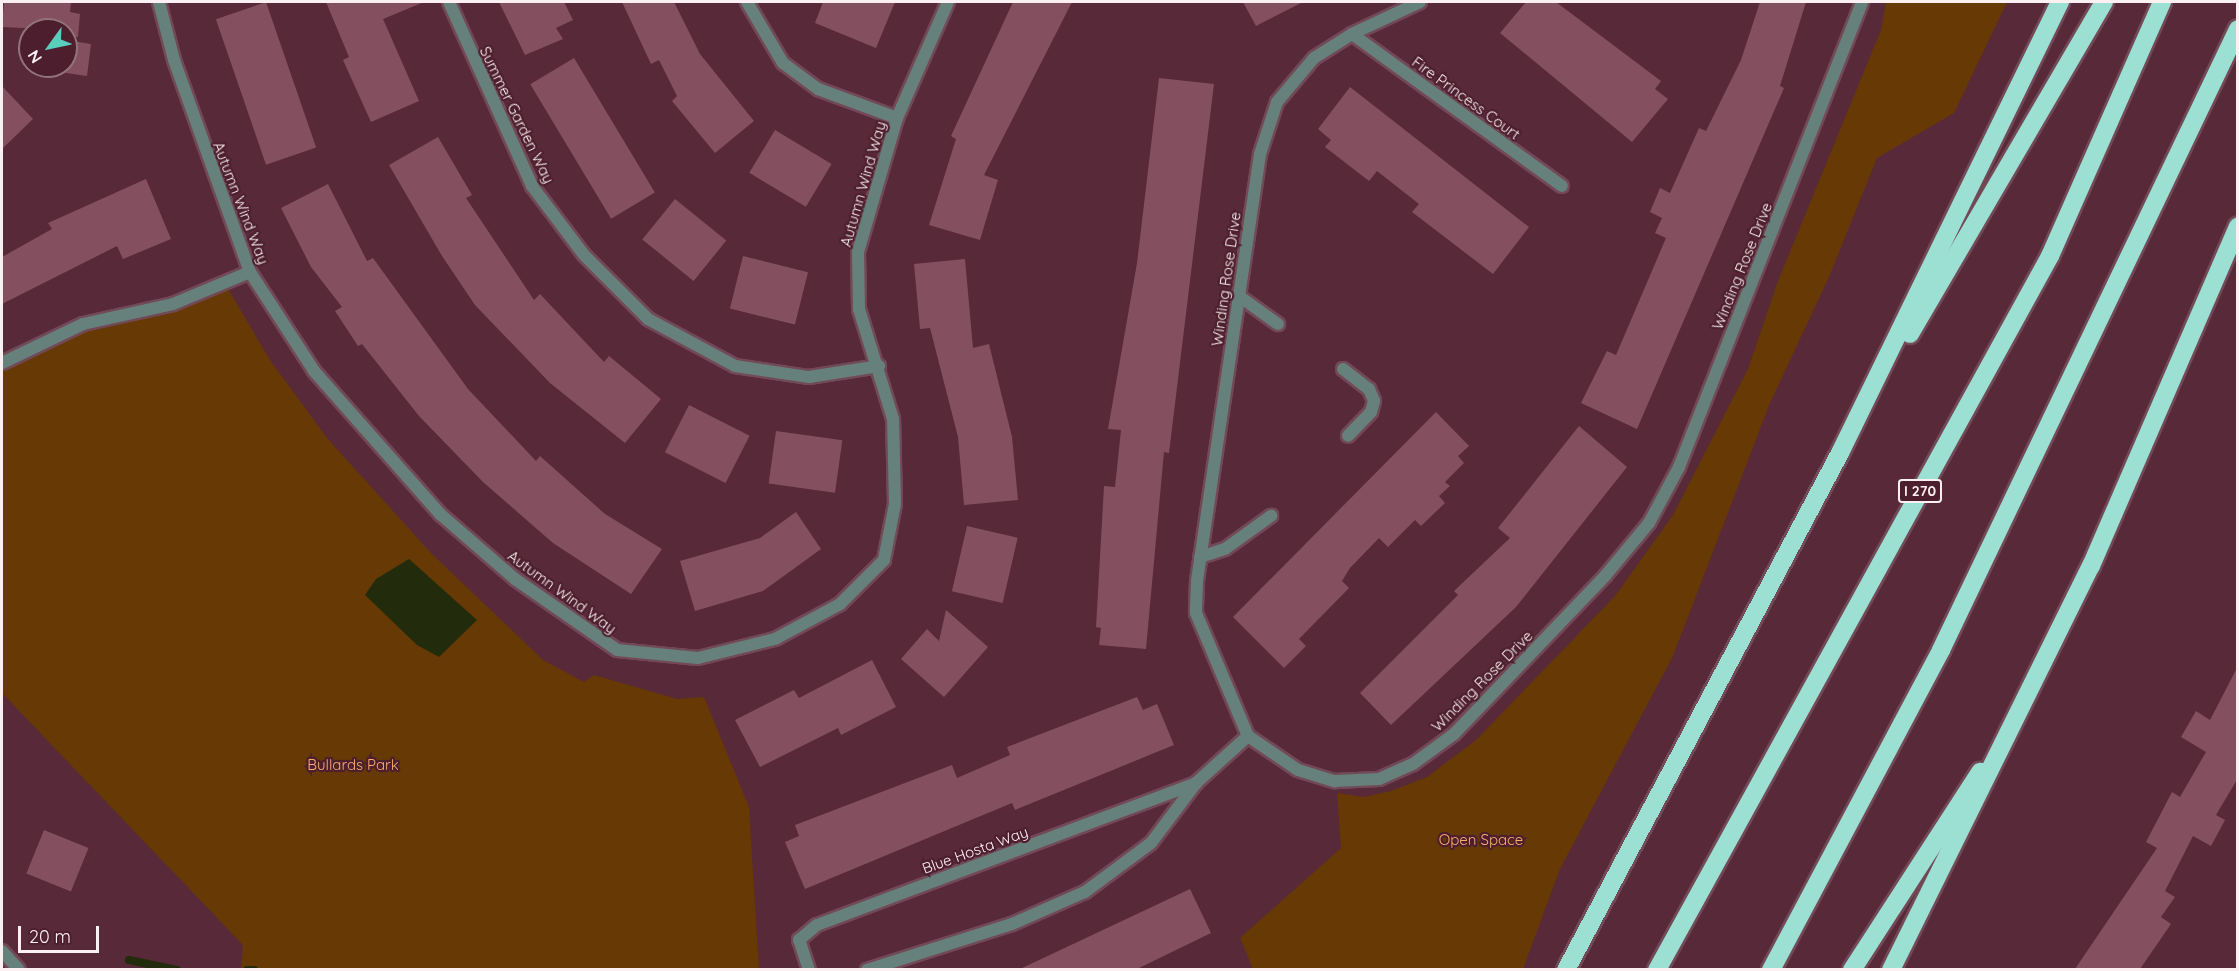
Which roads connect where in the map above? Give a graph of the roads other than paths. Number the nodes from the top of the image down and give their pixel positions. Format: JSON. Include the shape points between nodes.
{"nodes":[{"id":1,"x":159,"y":2,"type":"edge"},
{"id":2,"x":449,"y":2,"type":"edge"},
{"id":3,"x":747,"y":2,"type":"edge"},
{"id":4,"x":948,"y":2,"type":"edge"},
{"id":5,"x":1420,"y":2,"type":"edge"},
{"id":6,"x":1862,"y":2,"type":"edge"},
{"id":7,"x":2060,"y":2,"type":"edge"},
{"id":8,"x":2104,"y":2,"type":"edge"},
{"id":9,"x":2162,"y":2,"type":"edge"},
{"id":10,"x":2238,"y":29,"type":"edge"},
{"id":11,"x":1352,"y":34,"type":"junction"},
{"id":12,"x":897,"y":118,"type":"junction"},
{"id":13,"x":1562,"y":186,"type":"dead end"},
{"id":14,"x":2238,"y":226,"type":"edge"},
{"id":15,"x":250,"y":272,"type":"junction"},
{"id":16,"x":1239,"y":296,"type":"junction"},
{"id":17,"x":1278,"y":324,"type":"dead end"},
{"id":18,"x":2,"y":363,"type":"edge"},
{"id":19,"x":879,"y":366,"type":"junction"},
{"id":20,"x":1343,"y":369,"type":"dead end"},
{"id":21,"x":1348,"y":436,"type":"dead end"},
{"id":22,"x":1840,"y":453,"type":"junction"},
{"id":23,"x":1271,"y":516,"type":"dead end"},
{"id":24,"x":1200,"y":557,"type":"junction"},
{"id":25,"x":2033,"y":690,"type":"junction"},
{"id":26,"x":1248,"y":736,"type":"junction"},
{"id":27,"x":1197,"y":783,"type":"junction"},
{"id":28,"x":2,"y":951,"type":"edge"},
{"id":29,"x":18,"y":969,"type":"edge"},
{"id":30,"x":809,"y":969,"type":"edge"},
{"id":31,"x":867,"y":969,"type":"edge"},
{"id":32,"x":1566,"y":969,"type":"edge"},
{"id":33,"x":1657,"y":969,"type":"edge"},
{"id":34,"x":1771,"y":969,"type":"edge"},
{"id":35,"x":1852,"y":969,"type":"edge"},
{"id":36,"x":1891,"y":969,"type":"edge"}],
"edges":[{"from":1,"to":15,"type":"street","name":"Autumn Wind Way","via":[[174,60]]},
{"from":2,"to":19,"type":"street","name":"Summer Garden Way","via":[[532,186],[584,255],[648,319],[735,366],[808,377]]},
{"from":3,"to":12,"type":"street","via":[[783,63],[818,90]]},
{"from":4,"to":12,"type":"street","name":"Autumn Wind Way"},
{"from":5,"to":11,"type":"street","name":"Winding Rose Drive"},
{"from":6,"to":26,"type":"street","name":"Winding Rose Drive","via":[[1679,467],[1649,523],[1605,576],[1454,734],[1379,779],[1335,781],[1298,770]]},
{"from":7,"to":22,"type":"highway"},
{"from":8,"to":22,"type":"highway"},
{"from":9,"to":33,"type":"highway","number":"I 270","via":[[2050,256]]},
{"from":10,"to":34,"type":"highway","via":[[1941,650]]},
{"from":11,"to":13,"type":"street","name":"Fire Princess Court"},
{"from":11,"to":16,"type":"street","name":"Winding Rose Drive","via":[[1314,58],[1277,102],[1260,153]]},
{"from":12,"to":19,"type":"street","name":"Autumn Wind Way","via":[[858,252],[859,309]]},
{"from":14,"to":25,"type":"highway"},
{"from":15,"to":18,"type":"street","via":[[173,304],[83,324]]},
{"from":15,"to":19,"type":"street","name":"Autumn Wind Way","via":[[314,371],[440,514],[515,579],[617,650],[698,658],[775,639],[840,604],[884,560],[895,504],[893,419]]},
{"from":16,"to":17,"type":"street"},
{"from":16,"to":24,"type":"street","name":"Winding Rose Drive"},
{"from":20,"to":21,"type":"street","via":[[1369,389],[1374,401],[1371,412]]},
{"from":22,"to":32,"type":"highway"},
{"from":23,"to":24,"type":"street","via":[[1234,544]]},
{"from":24,"to":26,"type":"street","name":"Winding Rose Drive","via":[[1196,612]]},
{"from":25,"to":35,"type":"highway"},
{"from":25,"to":36,"type":"highway"},
{"from":26,"to":27,"type":"street","name":"Blue Hosta Way"},
{"from":27,"to":30,"type":"street","name":"Blue Hosta Way","via":[[818,925],[799,940]]},
{"from":27,"to":31,"type":"street","name":"Blue Hosta Way","via":[[1151,843],[1085,892],[1012,924]]},
{"from":28,"to":29,"type":"street"}]}
